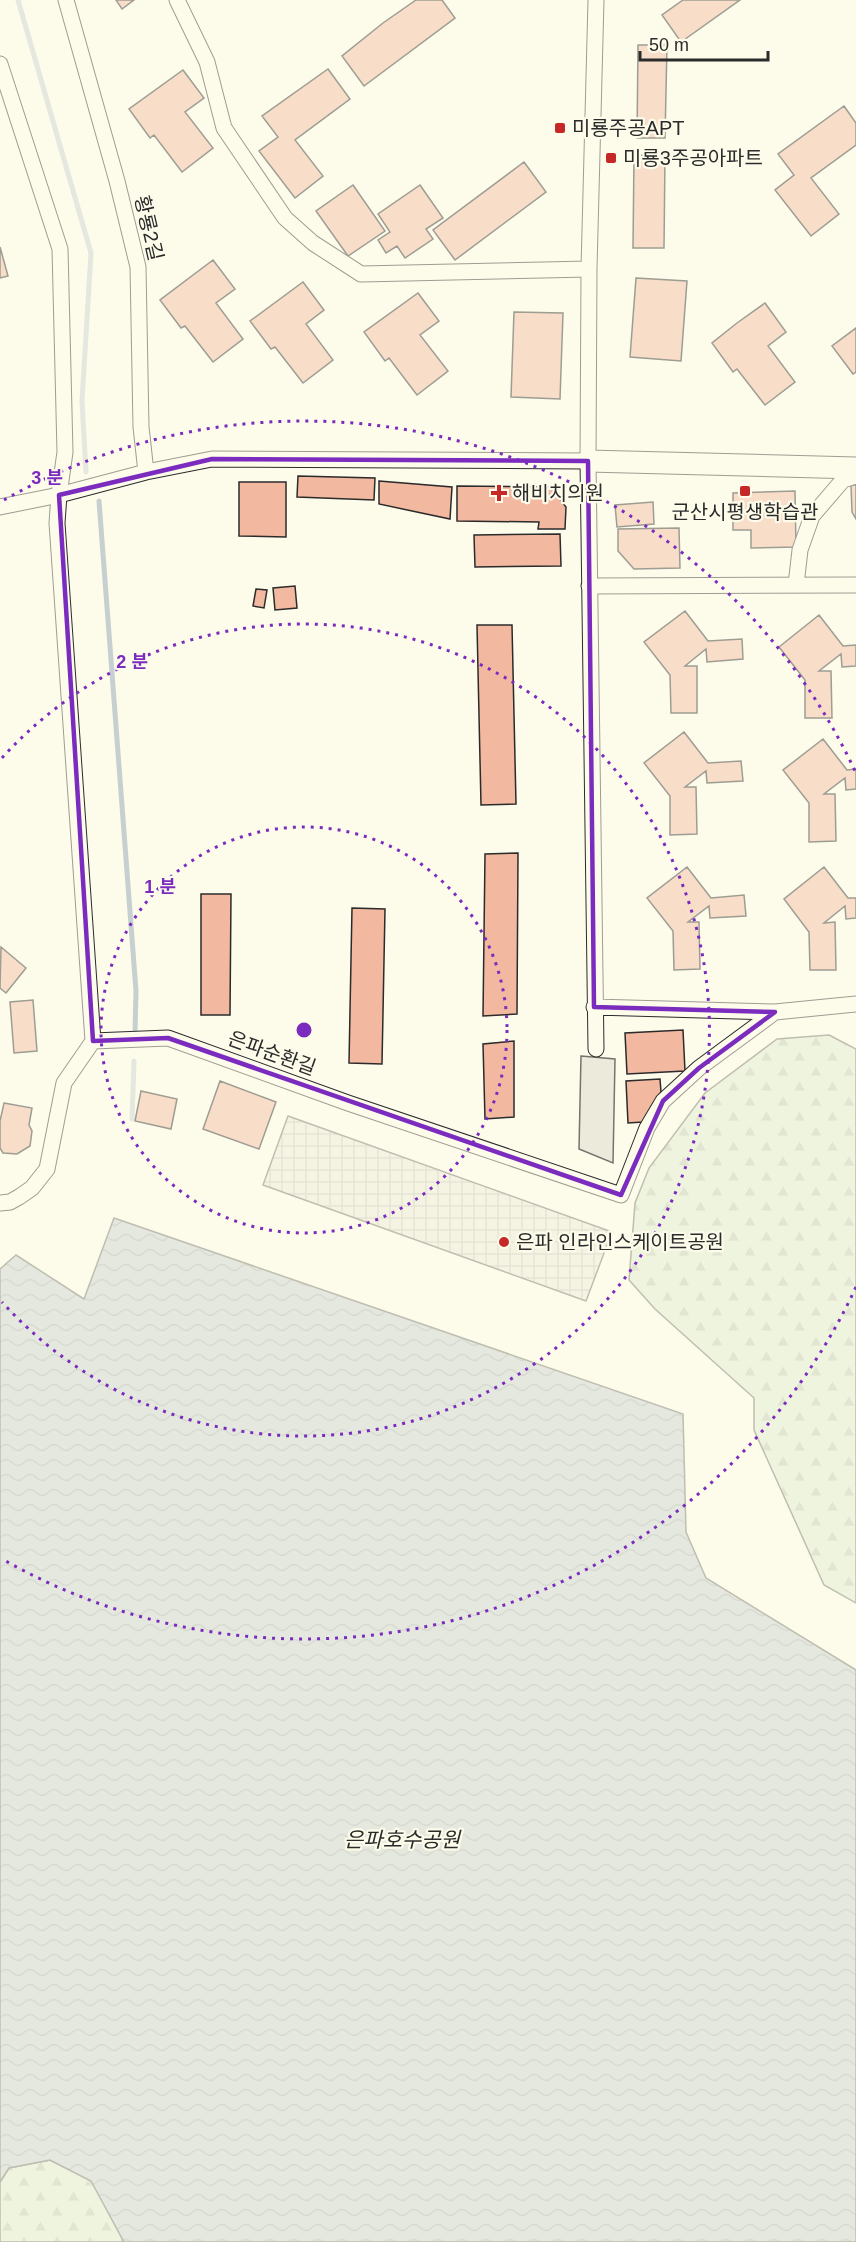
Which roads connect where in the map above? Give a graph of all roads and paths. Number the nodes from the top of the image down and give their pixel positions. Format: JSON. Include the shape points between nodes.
{"nodes":[{"id":1,"x":66,"y":0,"type":"edge"},
{"id":2,"x":177,"y":0,"type":"edge"},
{"id":3,"x":596,"y":0,"type":"edge"},
{"id":4,"x":0,"y":64,"type":"edge"},
{"id":5,"x":589,"y":268,"type":"junction"},
{"id":6,"x":588,"y":460,"type":"junction"},
{"id":7,"x":856,"y":468,"type":"edge"},
{"id":8,"x":146,"y":472,"type":"junction"},
{"id":9,"x":856,"y":476,"type":"edge"},
{"id":10,"x":59,"y":495,"type":"junction"},
{"id":11,"x":0,"y":507,"type":"edge"},
{"id":12,"x":796,"y":585,"type":"junction"},
{"id":13,"x":856,"y":585,"type":"edge"},
{"id":14,"x":589,"y":586,"type":"junction"},
{"id":15,"x":856,"y":1004,"type":"edge"},
{"id":16,"x":594,"y":1007,"type":"junction"},
{"id":17,"x":775,"y":1012,"type":"junction"},
{"id":18,"x":93,"y":1041,"type":"junction"},
{"id":19,"x":596,"y":1049,"type":"dead end"},
{"id":20,"x":0,"y":1203,"type":"edge"}],
"edges":[{"from":1,"to":8,"type":"street","name":"황룡2길","via":[[138,267],[140,416]]},
{"from":2,"to":5,"type":"street","via":[[207,62],[224,128],[285,218],[313,243],[361,274]]},
{"from":3,"to":5,"type":"street"},
{"from":4,"to":10,"type":"street","via":[[60,249],[65,452]]},
{"from":5,"to":6,"type":"street"},
{"from":6,"to":7,"type":"street"},
{"from":6,"to":8,"type":"street","via":[[212,459]]},
{"from":6,"to":14,"type":"street"},
{"from":8,"to":10,"type":"street"},
{"from":9,"to":12,"type":"street","via":[[843,480],[812,516],[800,550]]},
{"from":10,"to":11,"type":"street"},
{"from":10,"to":18,"type":"street","via":[[57,523]]},
{"from":12,"to":13,"type":"street"},
{"from":12,"to":14,"type":"street"},
{"from":14,"to":16,"type":"street"},
{"from":15,"to":17,"type":"street"},
{"from":16,"to":17,"type":"street"},
{"from":16,"to":19,"type":"street"},
{"from":17,"to":18,"type":"street","name":"은파순환길","via":[[699,1068],[663,1101],[647,1128],[621,1195],[168,1038]]},
{"from":18,"to":20,"type":"street","via":[[64,1083],[47,1168],[25,1192],[10,1202]]}]}
